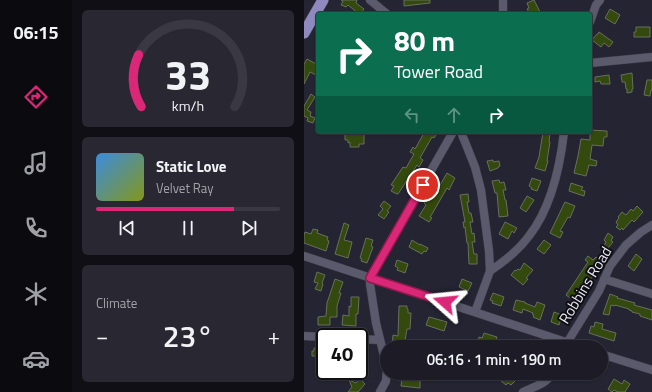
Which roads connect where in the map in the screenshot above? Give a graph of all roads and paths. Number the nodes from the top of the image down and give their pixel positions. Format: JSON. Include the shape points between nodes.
{"nodes":[{"id":1,"x":323,"y":0,"type":"edge"},
{"id":2,"x":370,"y":0,"type":"edge"},
{"id":3,"x":503,"y":0,"type":"edge"},
{"id":4,"x":600,"y":0,"type":"edge"},
{"id":5,"x":316,"y":12,"type":"edge"},
{"id":6,"x":316,"y":12,"type":"edge"},
{"id":7,"x":385,"y":12,"type":"edge"},
{"id":8,"x":503,"y":12,"type":"edge"},
{"id":9,"x":592,"y":16,"type":"edge"},
{"id":10,"x":304,"y":33,"type":"edge"},
{"id":11,"x":652,"y":57,"type":"edge"},
{"id":12,"x":592,"y":63,"type":"edge"},
{"id":13,"x":452,"y":134,"type":"edge"},
{"id":14,"x":462,"y":134,"type":"edge"},
{"id":15,"x":564,"y":134,"type":"edge"},
{"id":16,"x":652,"y":225,"type":"edge"},
{"id":17,"x":304,"y":256,"type":"edge"},
{"id":18,"x":490,"y":271,"type":"junction"},
{"id":19,"x":370,"y":278,"type":"junction"},
{"id":20,"x":604,"y":279,"type":"junction"},
{"id":21,"x":652,"y":294,"type":"edge"},
{"id":22,"x":475,"y":312,"type":"junction"},
{"id":23,"x":304,"y":336,"type":"edge"},
{"id":24,"x":316,"y":337,"type":"edge"},
{"id":25,"x":368,"y":339,"type":"edge"},
{"id":26,"x":379,"y":340,"type":"junction"},
{"id":27,"x":552,"y":340,"type":"edge"},
{"id":28,"x":569,"y":340,"type":"edge"},
{"id":29,"x":608,"y":356,"type":"edge"},
{"id":30,"x":652,"y":370,"type":"edge"},
{"id":31,"x":547,"y":380,"type":"edge"},
{"id":32,"x":380,"y":392,"type":"edge"},
{"id":33,"x":523,"y":392,"type":"edge"}],
"edges":[{"from":1,"to":5,"type":"main road"},
{"from":2,"to":7,"type":"street"},
{"from":3,"to":8,"type":"street"},
{"from":4,"to":9,"type":"street"},
{"from":6,"to":10,"type":"main road"},
{"from":11,"to":12,"type":"street"},
{"from":13,"to":19,"type":"street"},
{"from":14,"to":18,"type":"street","via":[[481,190]]},
{"from":15,"to":18,"type":"street","via":[[552,192],[541,217],[530,236],[516,251]]},
{"from":16,"to":20,"type":"street","name":"Robbins Road","via":[[626,245],[610,266]]},
{"from":17,"to":19,"type":"street"},
{"from":18,"to":22,"type":"street"},
{"from":19,"to":22,"type":"street"},
{"from":19,"to":26,"type":"street"},
{"from":20,"to":21,"type":"street"},
{"from":20,"to":28,"type":"street","name":"Robbins Road"},
{"from":22,"to":27,"type":"street"},
{"from":23,"to":24,"type":"street"},
{"from":25,"to":26,"type":"street"},
{"from":26,"to":32,"type":"street","via":[[387,376]]},
{"from":29,"to":30,"type":"street"},
{"from":31,"to":33,"type":"street"}]}
